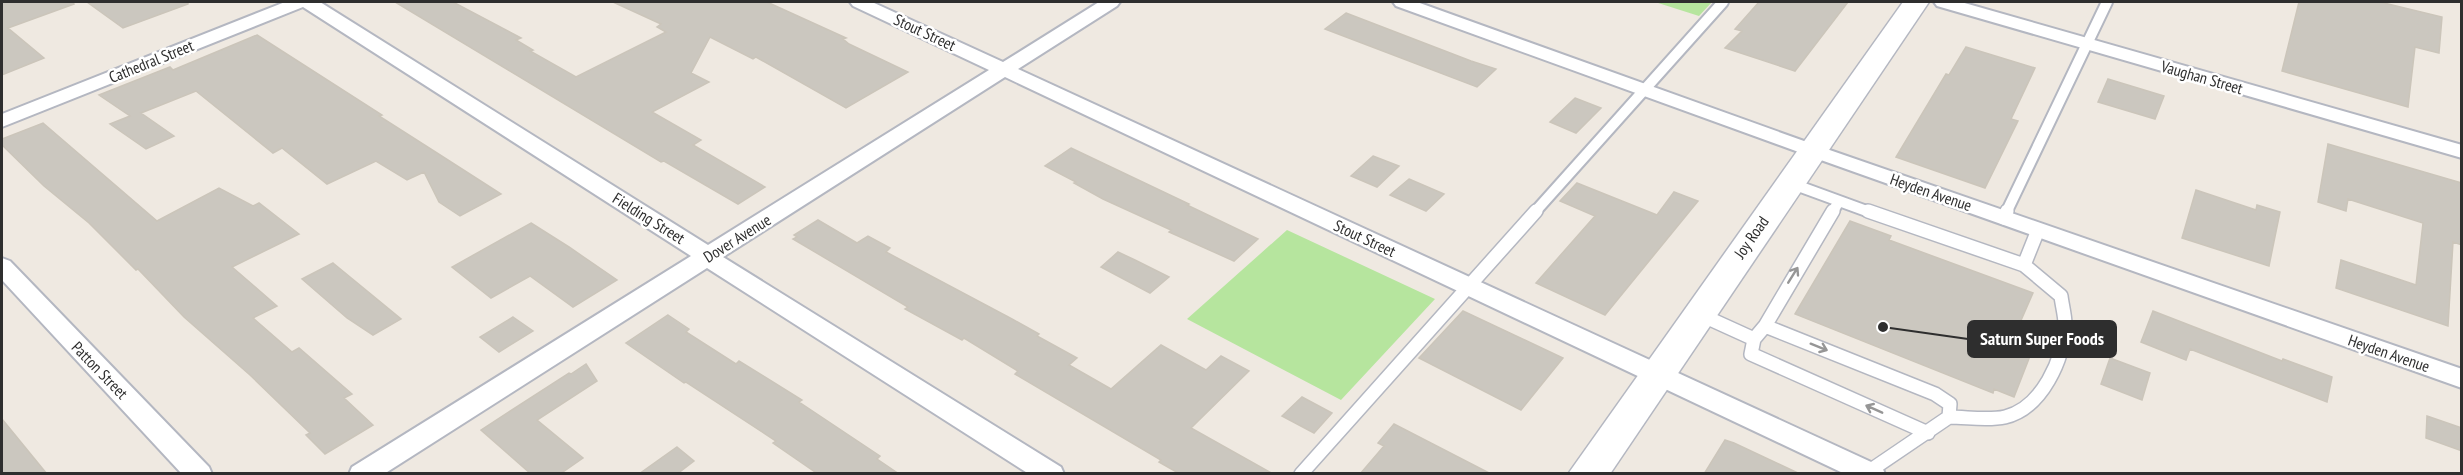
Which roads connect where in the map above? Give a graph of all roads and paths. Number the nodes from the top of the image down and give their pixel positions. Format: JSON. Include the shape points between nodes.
{"nodes":[{"id":1,"x":300,"y":2,"type":"edge"},
{"id":2,"x":308,"y":2,"type":"edge"},
{"id":3,"x":859,"y":2,"type":"edge"},
{"id":4,"x":1111,"y":2,"type":"edge"},
{"id":5,"x":1402,"y":2,"type":"edge"},
{"id":6,"x":1723,"y":2,"type":"edge"},
{"id":7,"x":1916,"y":2,"type":"edge"},
{"id":8,"x":1943,"y":2,"type":"edge"},
{"id":9,"x":2107,"y":2,"type":"edge"},
{"id":10,"x":2087,"y":43,"type":"junction"},
{"id":11,"x":1004,"y":69,"type":"junction"},
{"id":12,"x":1645,"y":90,"type":"junction"},
{"id":13,"x":2,"y":121,"type":"edge"},
{"id":14,"x":1811,"y":150,"type":"junction"},
{"id":15,"x":2462,"y":152,"type":"edge"},
{"id":16,"x":1789,"y":182,"type":"junction"},
{"id":17,"x":1839,"y":201,"type":"junction"},
{"id":18,"x":2004,"y":218,"type":"junction"},
{"id":19,"x":2038,"y":230,"type":"junction"},
{"id":20,"x":708,"y":256,"type":"junction"},
{"id":21,"x":2024,"y":265,"type":"junction"},
{"id":22,"x":2,"y":266,"type":"edge"},
{"id":23,"x":1469,"y":287,"type":"junction"},
{"id":24,"x":1698,"y":313,"type":"junction"},
{"id":25,"x":1765,"y":326,"type":"junction"},
{"id":26,"x":1754,"y":339,"type":"junction"},
{"id":27,"x":1656,"y":374,"type":"junction"},
{"id":28,"x":2462,"y":379,"type":"edge"},
{"id":29,"x":1949,"y":417,"type":"junction"},
{"id":30,"x":1928,"y":433,"type":"junction"},
{"id":31,"x":1870,"y":473,"type":"edge"},
{"id":32,"x":199,"y":474,"type":"edge"},
{"id":33,"x":362,"y":474,"type":"edge"},
{"id":34,"x":1051,"y":474,"type":"edge"},
{"id":35,"x":1301,"y":474,"type":"edge"},
{"id":36,"x":1588,"y":474,"type":"edge"}],
"edges":[{"from":1,"to":13,"type":"street","name":"Cathedral Street"},
{"from":2,"to":20,"type":"street","name":"Fielding Street"},
{"from":3,"to":11,"type":"street","name":"Stout Street"},
{"from":4,"to":11,"type":"street","name":"Dover Avenue"},
{"from":5,"to":12,"type":"street","name":"Heyden Avenue"},
{"from":6,"to":12,"type":"lane"},
{"from":7,"to":14,"type":"main road","name":"Joy Road"},
{"from":8,"to":10,"type":"street","name":"Vaughan Street"},
{"from":9,"to":10,"type":"lane"},
{"from":10,"to":15,"type":"street","name":"Vaughan Street"},
{"from":10,"to":18,"type":"lane"},
{"from":11,"to":20,"type":"street","name":"Dover Avenue"},
{"from":11,"to":23,"type":"street","name":"Stout Street"},
{"from":12,"to":14,"type":"street","name":"Heyden Avenue"},
{"from":12,"to":23,"type":"lane"},
{"from":14,"to":16,"type":"main road","name":"Joy Road"},
{"from":14,"to":18,"type":"street","name":"Heyden Avenue"},
{"from":16,"to":17,"type":"lane"},
{"from":16,"to":24,"type":"main road","name":"Joy Road"},
{"from":17,"to":21,"type":"lane"},
{"from":25,"to":17,"type":"lane","one_way":true},
{"from":18,"to":19,"type":"street","name":"Heyden Avenue"},
{"from":19,"to":21,"type":"lane"},
{"from":19,"to":28,"type":"street","name":"Heyden Avenue"},
{"from":20,"to":33,"type":"street","name":"Dover Avenue"},
{"from":20,"to":34,"type":"street","name":"Fielding Street"},
{"from":21,"to":29,"type":"lane","via":[[2061,296],[2065,322],[2061,348],[2045,383],[2030,405],[2006,417]]},
{"from":22,"to":32,"type":"street","name":"Patton Street"},
{"from":23,"to":27,"type":"street","name":"Stout Street"},
{"from":23,"to":35,"type":"lane"},
{"from":24,"to":26,"type":"lane"},
{"from":24,"to":27,"type":"main road","name":"Joy Road"},
{"from":25,"to":26,"type":"lane"},
{"from":25,"to":29,"type":"lane","one_way":true,"via":[[1935,394],[1950,404]]},
{"from":30,"to":26,"type":"lane","one_way":true,"via":[[1751,354]]},
{"from":27,"to":31,"type":"street","name":"Stout Street"},
{"from":27,"to":36,"type":"main road","name":"Joy Road"},
{"from":29,"to":30,"type":"lane"},
{"from":30,"to":31,"type":"lane"}]}
